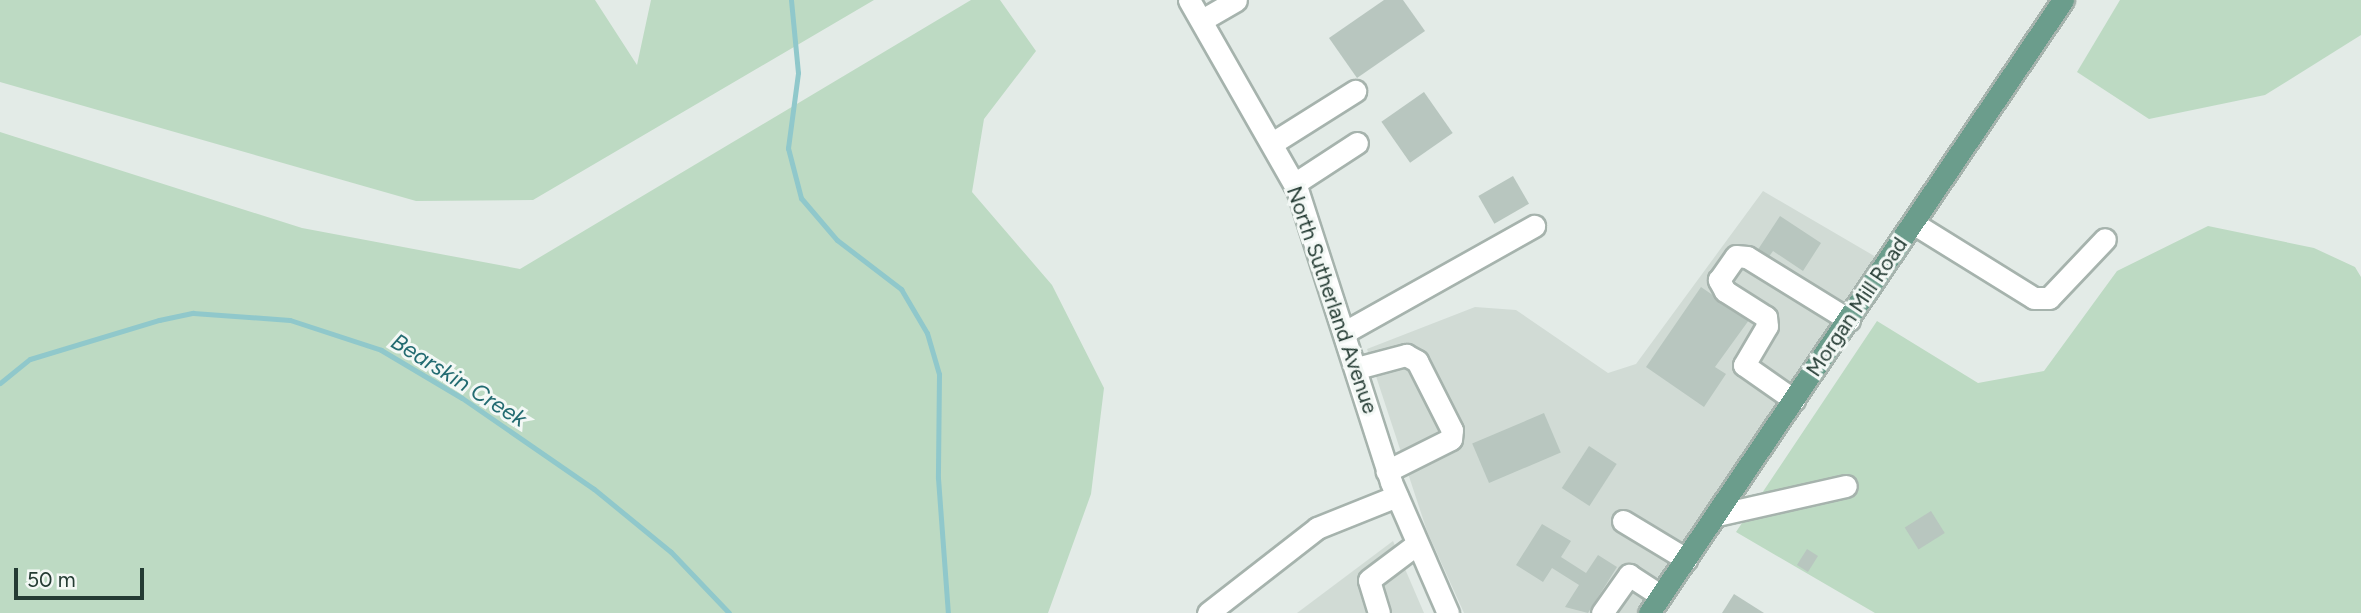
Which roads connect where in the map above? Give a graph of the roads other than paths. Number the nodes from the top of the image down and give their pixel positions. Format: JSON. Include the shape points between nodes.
{"nodes":[{"id":1,"x":1189,"y":0,"type":"edge"},
{"id":2,"x":1236,"y":0,"type":"edge"},
{"id":3,"x":2063,"y":0,"type":"edge"},
{"id":4,"x":1202,"y":20,"type":"junction"},
{"id":5,"x":1354,"y":91,"type":"dead end"},
{"id":6,"x":1274,"y":142,"type":"junction"},
{"id":7,"x":1357,"y":143,"type":"dead end"},
{"id":8,"x":1294,"y":184,"type":"junction"},
{"id":9,"x":1913,"y":223,"type":"junction"},
{"id":10,"x":1534,"y":226,"type":"dead end"},
{"id":11,"x":2105,"y":239,"type":"dead end"},
{"id":12,"x":1849,"y":320,"type":"junction"},
{"id":13,"x":1345,"y":332,"type":"junction"},
{"id":14,"x":1357,"y":369,"type":"junction"},
{"id":15,"x":1794,"y":400,"type":"junction"},
{"id":16,"x":1387,"y":471,"type":"junction"},
{"id":17,"x":1846,"y":486,"type":"dead end"},
{"id":18,"x":1397,"y":496,"type":"junction"},
{"id":19,"x":1717,"y":515,"type":"junction"},
{"id":20,"x":1623,"y":521,"type":"dead end"},
{"id":21,"x":1418,"y":544,"type":"junction"},
{"id":22,"x":1686,"y":559,"type":"junction"},
{"id":23,"x":1655,"y":605,"type":"edge"},
{"id":24,"x":1208,"y":613,"type":"edge"},
{"id":25,"x":1379,"y":613,"type":"edge"},
{"id":26,"x":1448,"y":613,"type":"edge"},
{"id":27,"x":1602,"y":613,"type":"edge"}],
"edges":[{"from":1,"to":4,"type":"street","name":"North Sutherland Avenue"},
{"from":2,"to":4,"type":"street"},
{"from":3,"to":9,"type":"main road","name":"Morgan Mill Road"},
{"from":4,"to":6,"type":"street","name":"North Sutherland Avenue"},
{"from":5,"to":6,"type":"street"},
{"from":6,"to":8,"type":"street","name":"North Sutherland Avenue"},
{"from":7,"to":8,"type":"street"},
{"from":8,"to":13,"type":"street","name":"North Sutherland Avenue"},
{"from":9,"to":11,"type":"street","via":[[2034,298],[2049,298]]},
{"from":9,"to":12,"type":"main road","name":"Morgan Mill Road"},
{"from":10,"to":13,"type":"street"},
{"from":12,"to":15,"type":"main road","name":"Morgan Mill Road"},
{"from":12,"to":15,"type":"street","via":[[1747,257],[1736,256],[1719,280],[1725,291],[1766,317],[1767,326],[1744,365]]},
{"from":13,"to":14,"type":"street","name":"North Sutherland Avenue"},
{"from":14,"to":16,"type":"street","name":"North Sutherland Avenue"},
{"from":14,"to":16,"type":"street","via":[[1406,355],[1417,361],[1452,430],[1451,439]]},
{"from":15,"to":19,"type":"main road","name":"Morgan Mill Road"},
{"from":16,"to":18,"type":"street","name":"North Sutherland Avenue"},
{"from":17,"to":19,"type":"street"},
{"from":18,"to":21,"type":"street","name":"North Sutherland Avenue"},
{"from":18,"to":24,"type":"street","via":[[1317,528]]},
{"from":19,"to":22,"type":"main road","name":"Morgan Mill Road"},
{"from":20,"to":22,"type":"street"},
{"from":21,"to":25,"type":"street","via":[[1369,580]]},
{"from":21,"to":26,"type":"street","name":"North Sutherland Avenue"},
{"from":22,"to":23,"type":"main road","name":"Morgan Mill Road"},
{"from":23,"to":27,"type":"street","via":[[1629,575]]}]}
